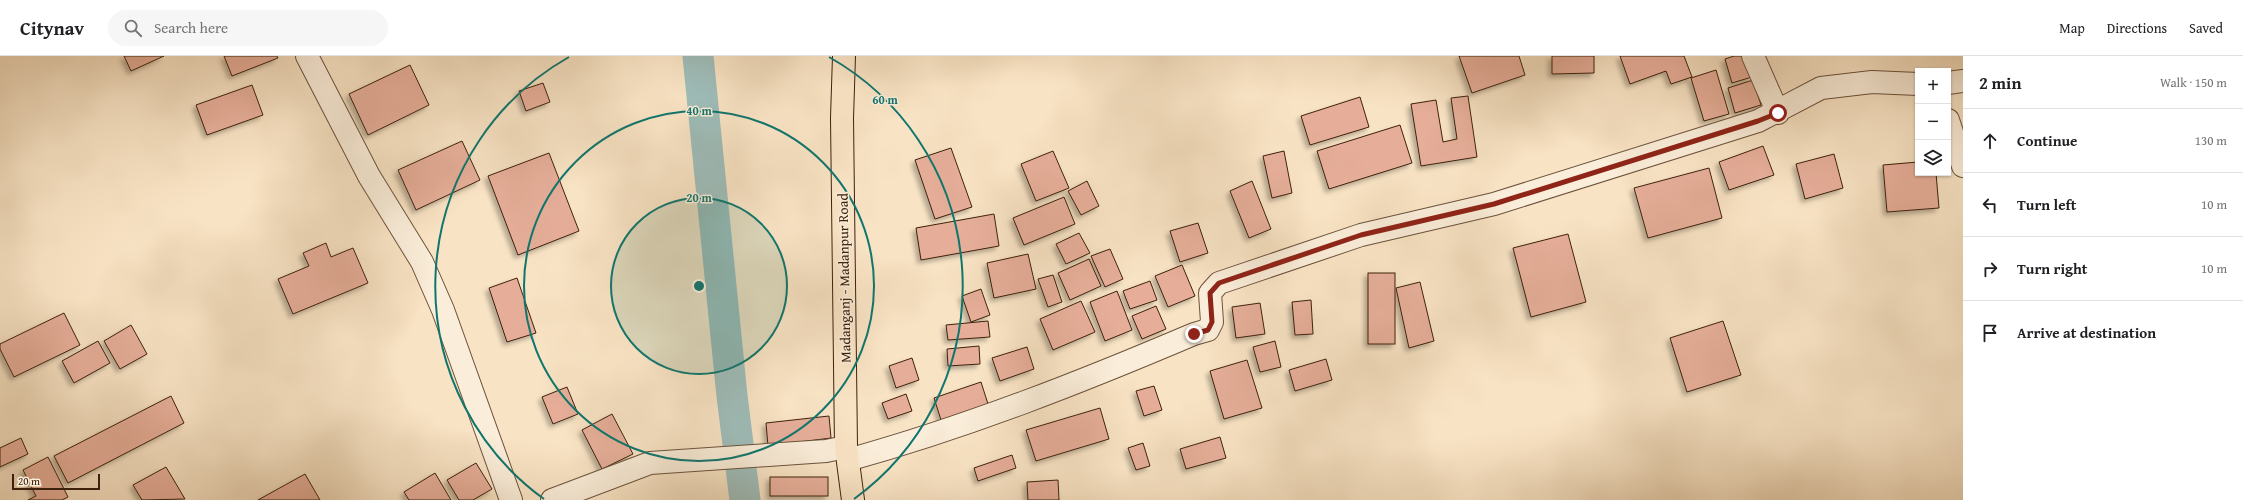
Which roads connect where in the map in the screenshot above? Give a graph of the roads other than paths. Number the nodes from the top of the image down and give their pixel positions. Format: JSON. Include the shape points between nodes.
{"nodes":[{"id":1,"x":307,"y":56,"type":"edge"},
{"id":2,"x":844,"y":56,"type":"edge"},
{"id":3,"x":1753,"y":56,"type":"edge"},
{"id":4,"x":1963,"y":81,"type":"edge"},
{"id":5,"x":1951,"y":83,"type":"edge"},
{"id":6,"x":1915,"y":84,"type":"edge"},
{"id":7,"x":1778,"y":113,"type":"junction"},
{"id":8,"x":1951,"y":129,"type":"edge"},
{"id":9,"x":1963,"y":166,"type":"edge"},
{"id":10,"x":840,"y":452,"type":"junction"},
{"id":11,"x":511,"y":500,"type":"edge"},
{"id":12,"x":552,"y":500,"type":"edge"},
{"id":13,"x":853,"y":500,"type":"edge"}],
"edges":[{"from":1,"to":11,"type":"street","via":[[369,176],[422,262],[443,310]]},
{"from":2,"to":10,"type":"main road","name":"Madanganj - Madanpur Road"},
{"from":3,"to":7,"type":"street"},
{"from":4,"to":5,"type":"street"},
{"from":6,"to":7,"type":"street","via":[[1872,82],[1822,88]]},
{"from":7,"to":10,"type":"street","via":[[1494,204],[1361,235],[1219,283],[1210,293],[1212,322],[1208,330],[1081,382],[901,445]]},
{"from":8,"to":9,"type":"street"},
{"from":10,"to":12,"type":"street","via":[[650,463]]},
{"from":10,"to":13,"type":"main road","name":"Madanganj - Madanpur Road"}]}
